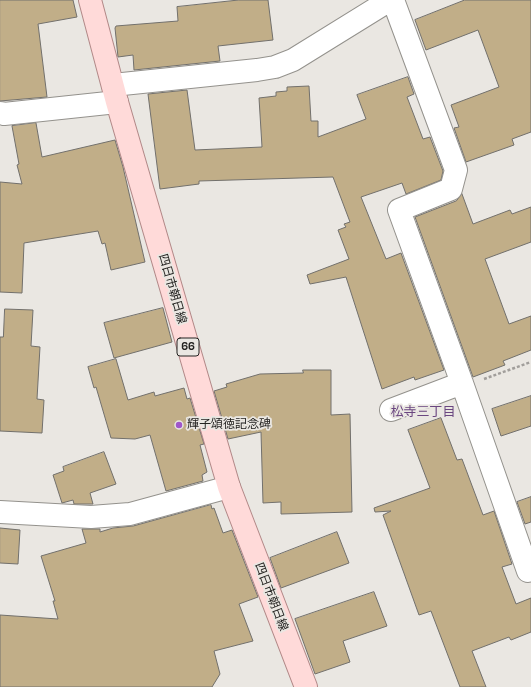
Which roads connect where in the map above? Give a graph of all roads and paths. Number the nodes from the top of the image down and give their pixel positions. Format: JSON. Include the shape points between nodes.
{"nodes":[{"id":1,"x":90,"y":0,"type":"edge"},
{"id":2,"x":390,"y":0,"type":"edge"},
{"id":3,"x":393,"y":0,"type":"edge"},
{"id":4,"x":115,"y":93,"type":"junction"},
{"id":5,"x":0,"y":113,"type":"edge"},
{"id":6,"x":531,"y":362,"type":"edge"},
{"id":7,"x":463,"y":385,"type":"junction"},
{"id":8,"x":391,"y":410,"type":"dead end"},
{"id":9,"x":229,"y":487,"type":"junction"},
{"id":10,"x":0,"y":512,"type":"edge"},
{"id":11,"x":528,"y":571,"type":"dead end"},
{"id":12,"x":306,"y":687,"type":"edge"}],
"edges":[{"from":1,"to":4,"type":"main road","name":"四日市朝日線","number":"66"},
{"from":2,"to":4,"type":"street","via":[[293,60],[275,67]]},
{"from":3,"to":7,"type":"street","via":[[456,170],[451,189],[399,210]]},
{"from":4,"to":5,"type":"street"},
{"from":4,"to":9,"type":"main road","name":"四日市朝日線","number":"66"},
{"from":6,"to":7,"type":"path"},
{"from":7,"to":8,"type":"street"},
{"from":7,"to":11,"type":"street"},
{"from":9,"to":10,"type":"street","via":[[130,514],[91,517]]},
{"from":9,"to":12,"type":"main road","name":"四日市朝日線","number":"66"}]}
